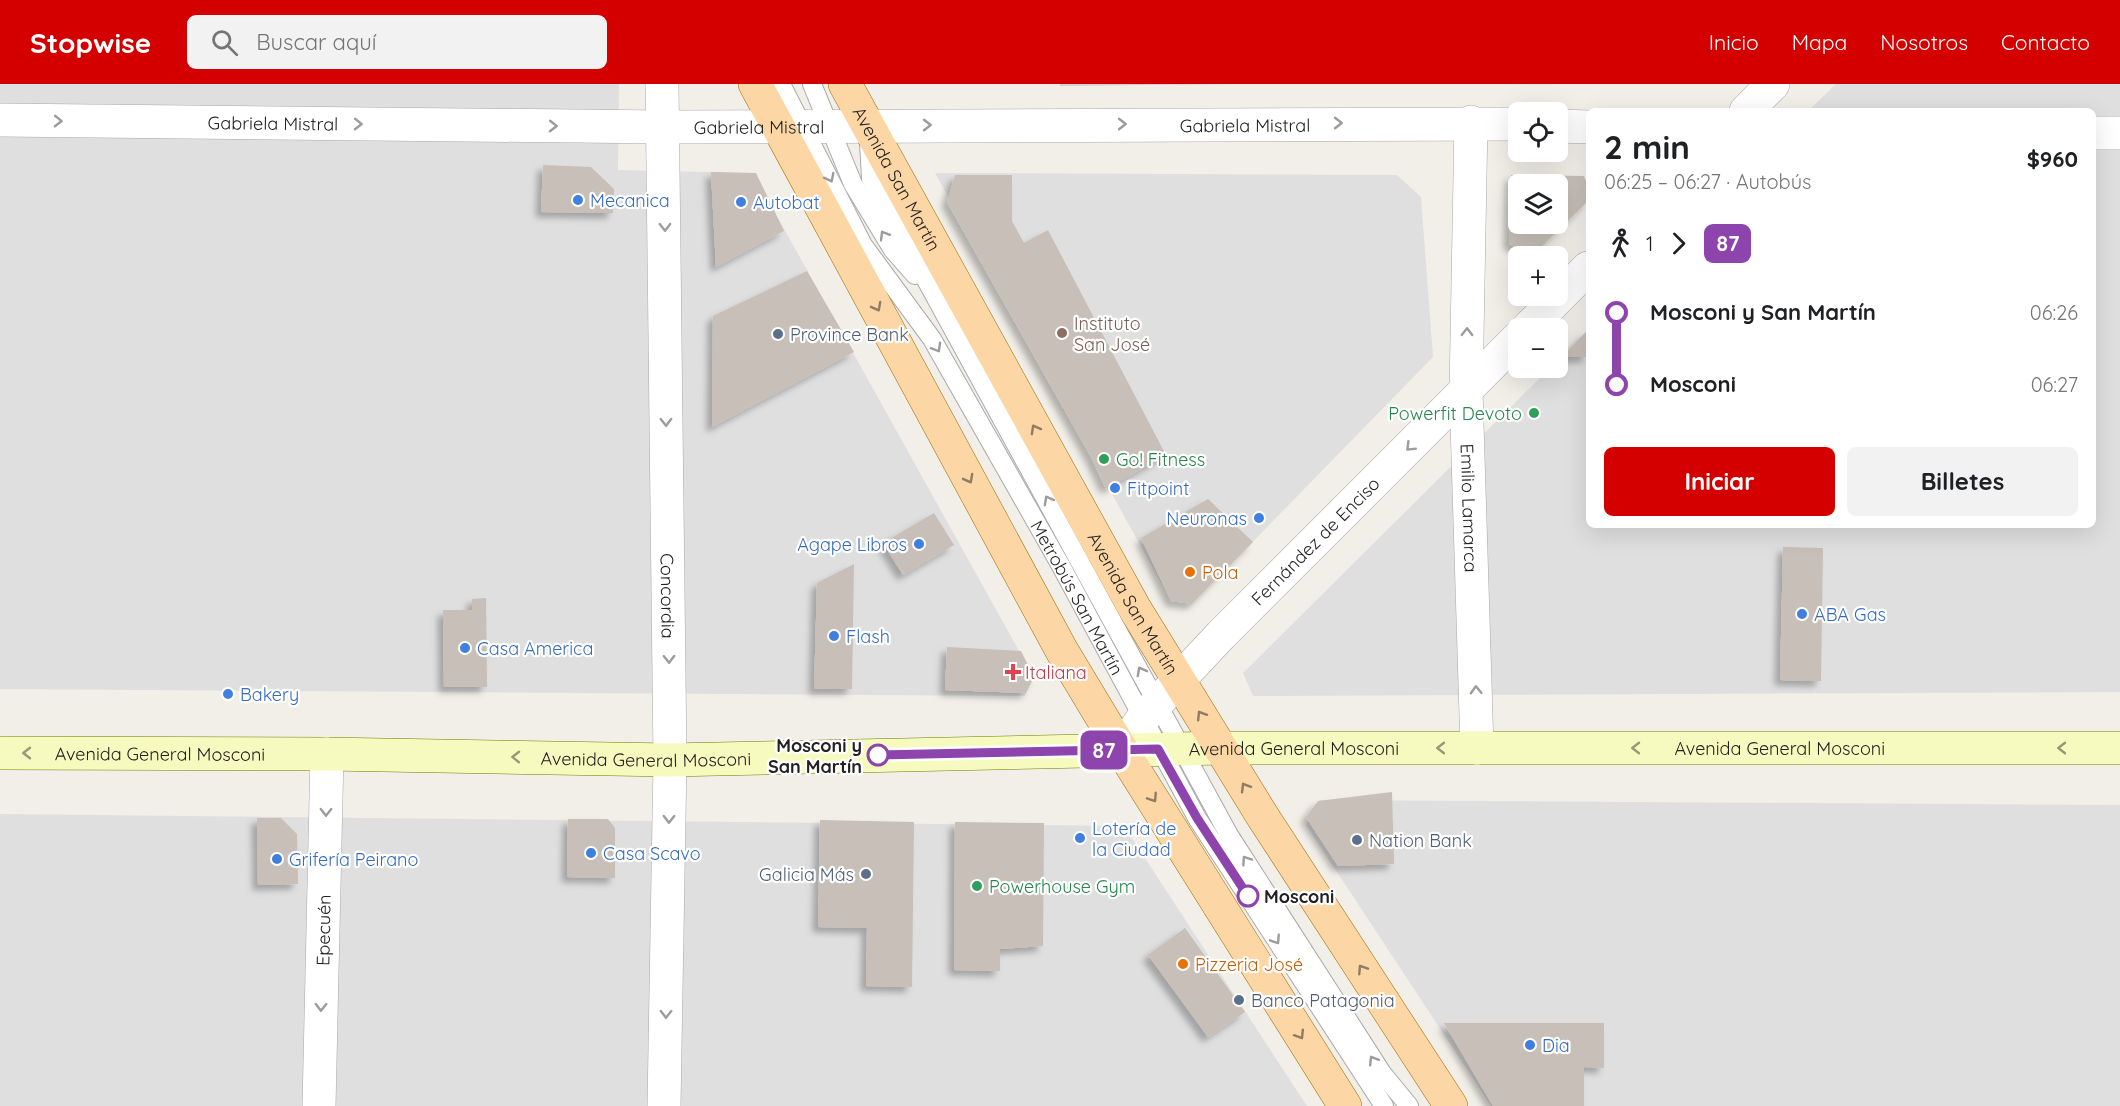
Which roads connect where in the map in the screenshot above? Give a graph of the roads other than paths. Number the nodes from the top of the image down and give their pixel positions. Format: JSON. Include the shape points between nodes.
{"nodes":[{"id":1,"x":662,"y":84,"type":"edge"},
{"id":2,"x":755,"y":84,"type":"edge"},
{"id":3,"x":781,"y":84,"type":"edge"},
{"id":4,"x":812,"y":84,"type":"edge"},
{"id":5,"x":845,"y":84,"type":"edge"},
{"id":6,"x":1773,"y":84,"type":"edge"},
{"id":7,"x":1749,"y":108,"type":"edge"},
{"id":8,"x":0,"y":120,"type":"edge"},
{"id":9,"x":1471,"y":122,"type":"junction"},
{"id":10,"x":1508,"y":124,"type":"edge"},
{"id":11,"x":868,"y":125,"type":"junction"},
{"id":12,"x":805,"y":126,"type":"junction"},
{"id":13,"x":1568,"y":126,"type":"edge"},
{"id":14,"x":664,"y":127,"type":"junction"},
{"id":15,"x":1586,"y":127,"type":"edge"},
{"id":16,"x":2096,"y":133,"type":"edge"},
{"id":17,"x":2120,"y":133,"type":"edge"},
{"id":18,"x":1586,"y":270,"type":"edge"},
{"id":19,"x":934,"y":297,"type":"junction"},
{"id":20,"x":1538,"y":318,"type":"edge"},
{"id":21,"x":1508,"y":348,"type":"edge"},
{"id":22,"x":1466,"y":391,"type":"junction"},
{"id":23,"x":1160,"y":701,"type":"junction"},
{"id":24,"x":1222,"y":748,"type":"junction"},
{"id":25,"x":1478,"y":748,"type":"junction"},
{"id":26,"x":2120,"y":748,"type":"edge"},
{"id":27,"x":1121,"y":749,"type":"junction"},
{"id":28,"x":1170,"y":749,"type":"junction"},
{"id":29,"x":0,"y":753,"type":"edge"},
{"id":30,"x":327,"y":754,"type":"junction"},
{"id":31,"x":670,"y":760,"type":"junction"},
{"id":32,"x":319,"y":1106,"type":"edge"},
{"id":33,"x":664,"y":1106,"type":"edge"},
{"id":34,"x":1345,"y":1106,"type":"edge"},
{"id":35,"x":1384,"y":1106,"type":"edge"},
{"id":36,"x":1409,"y":1106,"type":"edge"},
{"id":37,"x":1451,"y":1106,"type":"edge"}],
"edges":[{"from":1,"to":14,"type":"street","name":"Concordia"},
{"from":2,"to":12,"type":"main road"},
{"from":3,"to":12,"type":"lane","name":"Metrobús San Martín"},
{"from":4,"to":12,"type":"lane","name":"Metrobús San Martín"},
{"from":5,"to":11,"type":"main road","name":"Avenida San Martín"},
{"from":6,"to":7,"type":"street"},
{"from":8,"to":14,"type":"street","name":"Gabriela Mistral","one_way":true},
{"from":9,"to":10,"type":"street","name":"Gabriela Mistral"},
{"from":11,"to":9,"type":"street","name":"Gabriela Mistral","one_way":true},
{"from":22,"to":9,"type":"street","name":"Emilio Lamarca","one_way":true},
{"from":11,"to":12,"type":"street","name":"Gabriela Mistral"},
{"from":11,"to":19,"type":"lane","name":"Metrobús San Martín","via":[[871,179]]},
{"from":23,"to":11,"type":"main road","name":"Avenida San Martín","one_way":true,"via":[[1135,609]]},
{"from":12,"to":14,"type":"street","name":"Gabriela Mistral"},
{"from":19,"to":12,"type":"lane","name":"Metrobús San Martín","one_way":true,"via":[[893,250],[854,184]]},
{"from":12,"to":23,"type":"lane","name":"Metrobús San Martín","one_way":true,"via":[[863,245],[932,339],[1061,566]]},
{"from":12,"to":27,"type":"main road","one_way":true,"via":[[1056,639]]},
{"from":13,"to":15,"type":"street"},
{"from":14,"to":31,"type":"street","name":"Concordia","one_way":true},
{"from":16,"to":17,"type":"street"},
{"from":18,"to":20,"type":"street"},
{"from":23,"to":19,"type":"lane","name":"Metrobús San Martín","one_way":true},
{"from":21,"to":22,"type":"street","name":"Fernández de Enciso"},
{"from":22,"to":23,"type":"street","name":"Fernández de Enciso","one_way":true},
{"from":25,"to":22,"type":"street","name":"Emilio Lamarca","one_way":true},
{"from":24,"to":23,"type":"main road","name":"Avenida San Martín","one_way":true},
{"from":23,"to":27,"type":"street","name":"Fernández de Enciso"},
{"from":23,"to":28,"type":"lane","name":"Metrobús San Martín"},
{"from":25,"to":24,"type":"main road","name":"Avenida General Mosconi","one_way":true},
{"from":24,"to":28,"type":"main road","name":"Avenida General Mosconi"},
{"from":37,"to":24,"type":"main road","name":"Avenida San Martín","one_way":true,"via":[[1263,818]]},
{"from":26,"to":25,"type":"main road","name":"Avenida General Mosconi","one_way":true},
{"from":27,"to":28,"type":"main road","name":"Avenida General Mosconi"},
{"from":27,"to":31,"type":"main road","name":"Avenida General Mosconi"},
{"from":27,"to":34,"type":"main road","one_way":true},
{"from":28,"to":35,"type":"lane","name":"Metrobús San Martín","one_way":true,"via":[[1197,818]]},
{"from":36,"to":28,"type":"lane","name":"Metrobús San Martín","one_way":true,"via":[[1382,1073]]},
{"from":30,"to":29,"type":"main road","name":"Avenida General Mosconi","one_way":true},
{"from":31,"to":30,"type":"main road","name":"Avenida General Mosconi","one_way":true},
{"from":30,"to":32,"type":"street","name":"Epecuén","one_way":true},
{"from":31,"to":33,"type":"street","name":"Concordia","one_way":true}]}
